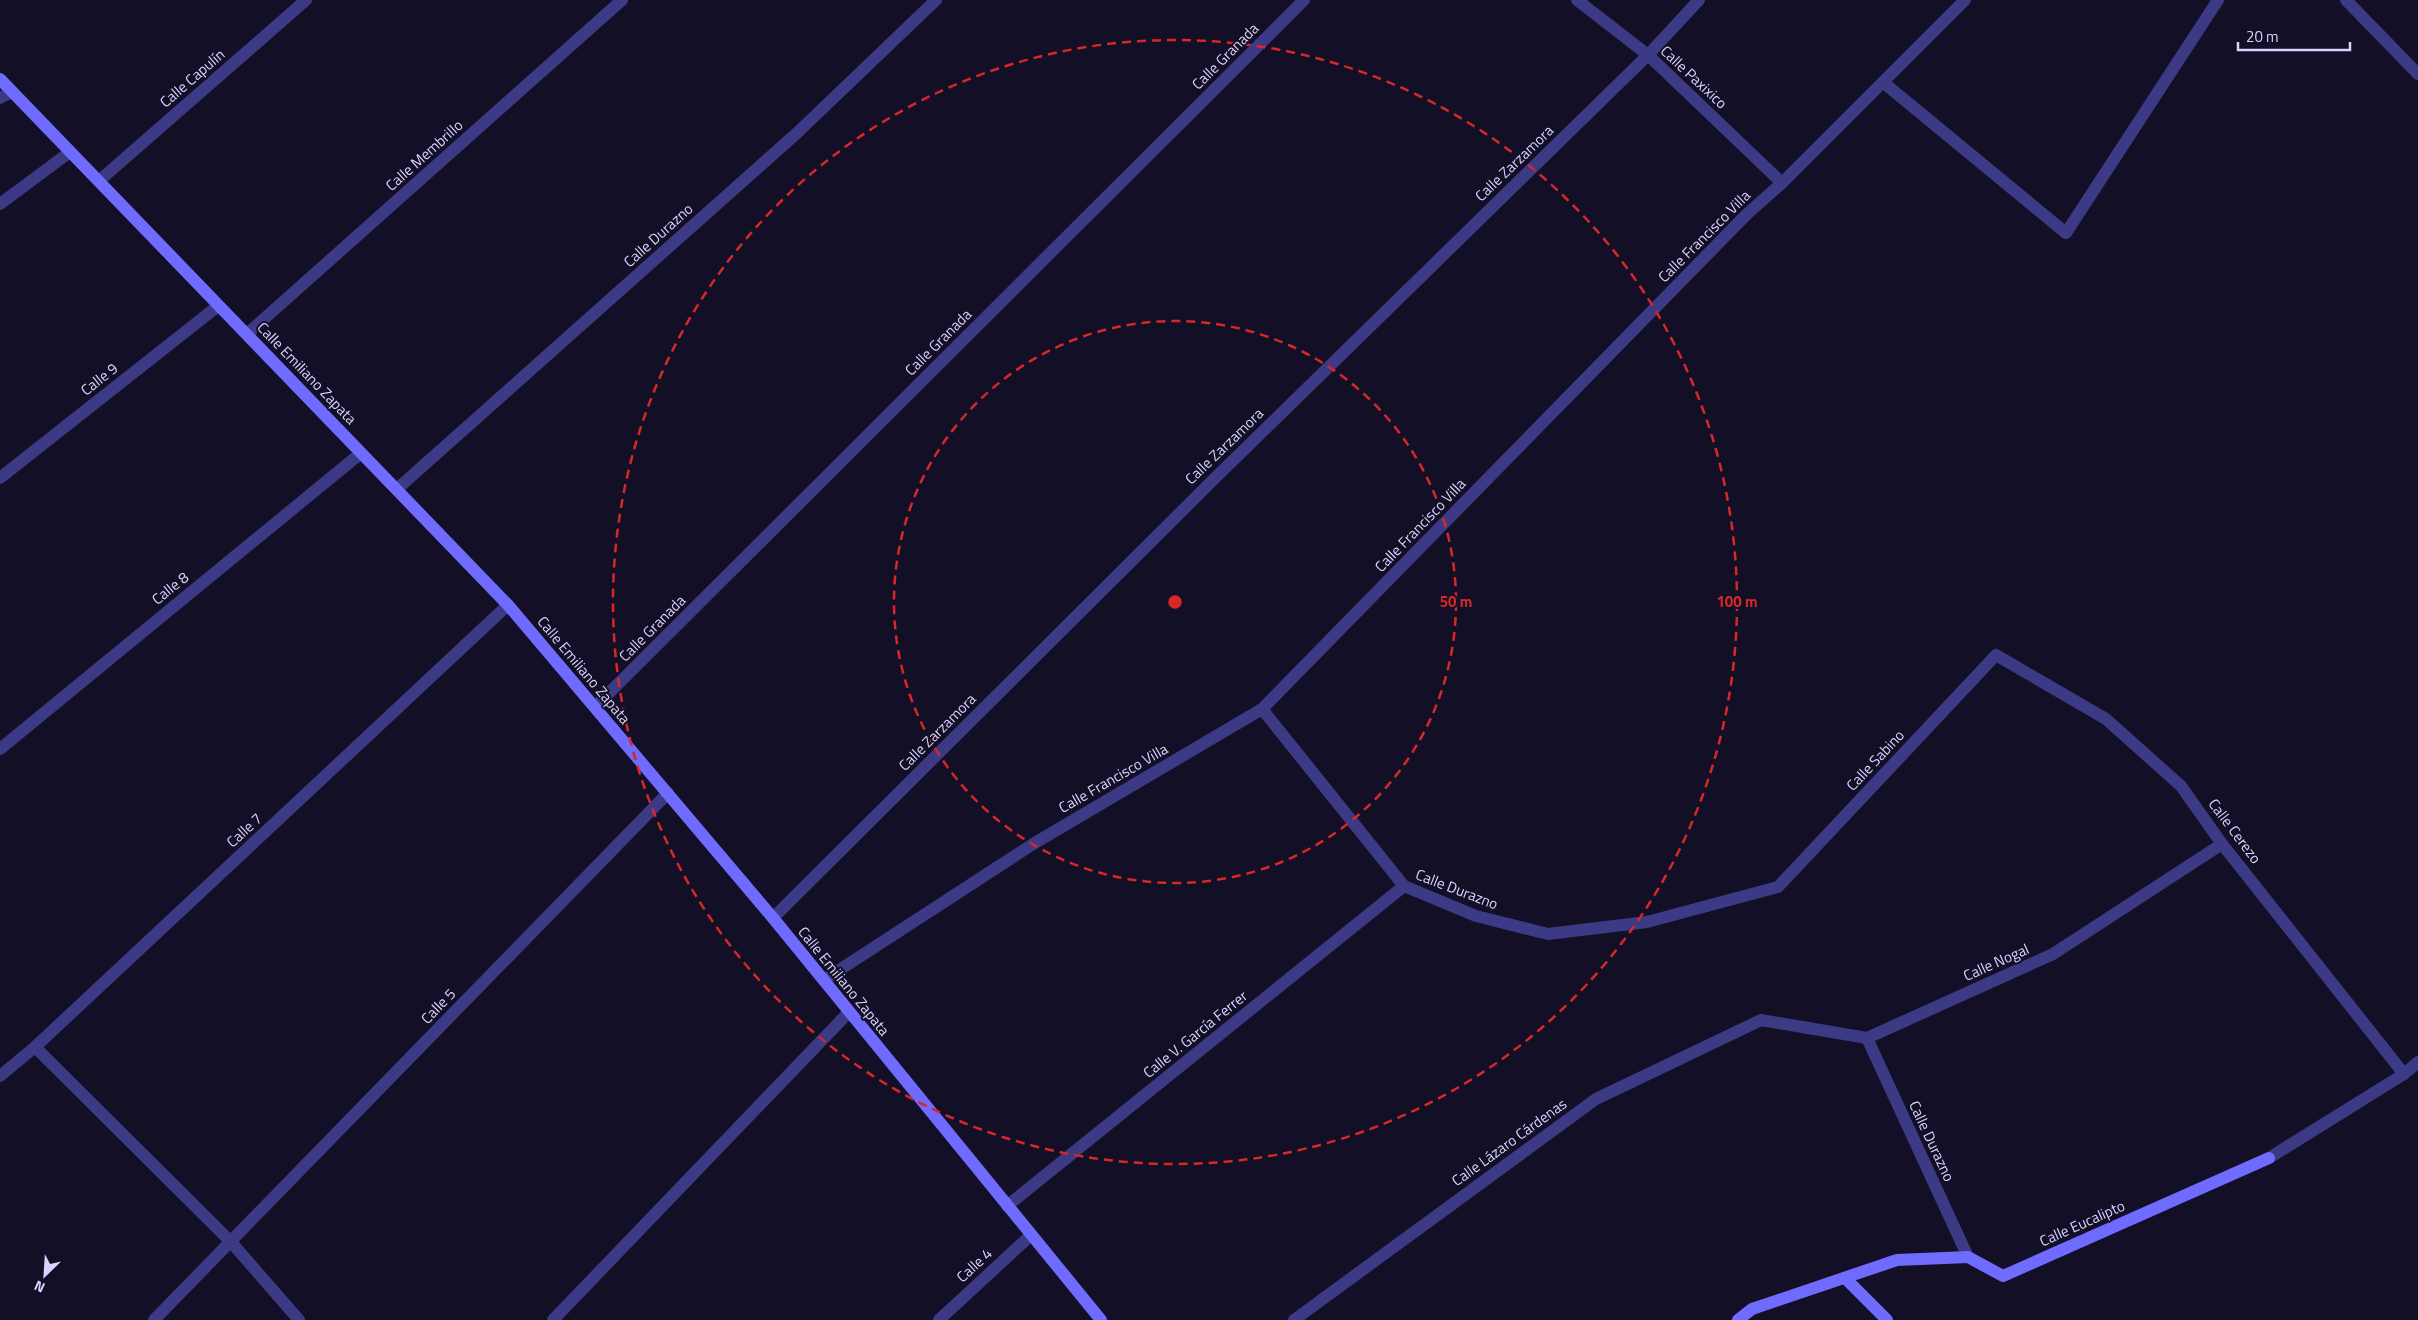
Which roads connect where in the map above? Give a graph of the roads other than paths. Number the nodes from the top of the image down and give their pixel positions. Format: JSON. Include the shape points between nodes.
{"nodes":[{"id":1,"x":306,"y":0,"type":"edge"},
{"id":2,"x":622,"y":0,"type":"edge"},
{"id":3,"x":936,"y":0,"type":"edge"},
{"id":4,"x":1304,"y":0,"type":"edge"},
{"id":5,"x":1577,"y":0,"type":"edge"},
{"id":6,"x":1699,"y":0,"type":"edge"},
{"id":7,"x":1965,"y":0,"type":"edge"},
{"id":8,"x":2218,"y":0,"type":"edge"},
{"id":9,"x":2346,"y":0,"type":"edge"},
{"id":10,"x":1648,"y":56,"type":"junction"},
{"id":11,"x":2418,"y":74,"type":"edge"},
{"id":12,"x":0,"y":79,"type":"edge"},
{"id":13,"x":1884,"y":83,"type":"junction"},
{"id":14,"x":12,"y":92,"type":"junction"},
{"id":15,"x":0,"y":98,"type":"edge"},
{"id":16,"x":70,"y":152,"type":"junction"},
{"id":17,"x":100,"y":180,"type":"junction"},
{"id":18,"x":1782,"y":184,"type":"junction"},
{"id":19,"x":0,"y":204,"type":"edge"},
{"id":20,"x":218,"y":306,"type":"junction"},
{"id":21,"x":247,"y":334,"type":"junction"},
{"id":22,"x":361,"y":453,"type":"junction"},
{"id":23,"x":0,"y":478,"type":"edge"},
{"id":24,"x":397,"y":489,"type":"junction"},
{"id":25,"x":508,"y":605,"type":"junction"},
{"id":26,"x":1996,"y":655,"type":"joint"},
{"id":27,"x":595,"y":708,"type":"junction"},
{"id":28,"x":1262,"y":709,"type":"junction"},
{"id":29,"x":0,"y":749,"type":"edge"},
{"id":30,"x":668,"y":793,"type":"junction"},
{"id":31,"x":2222,"y":844,"type":"junction"},
{"id":32,"x":1404,"y":886,"type":"junction"},
{"id":33,"x":1778,"y":887,"type":"joint"},
{"id":34,"x":773,"y":918,"type":"junction"},
{"id":35,"x":824,"y":980,"type":"junction"},
{"id":36,"x":848,"y":1013,"type":"junction"},
{"id":37,"x":1866,"y":1038,"type":"junction"},
{"id":38,"x":36,"y":1047,"type":"junction"},
{"id":39,"x":2418,"y":1062,"type":"edge"},
{"id":40,"x":2404,"y":1074,"type":"junction"},
{"id":41,"x":0,"y":1076,"type":"edge"},
{"id":42,"x":2269,"y":1158,"type":"joint"},
{"id":43,"x":1007,"y":1206,"type":"junction"},
{"id":44,"x":1031,"y":1235,"type":"junction"},
{"id":45,"x":231,"y":1242,"type":"junction"},
{"id":46,"x":1968,"y":1257,"type":"junction"},
{"id":47,"x":1845,"y":1278,"type":"junction"},
{"id":48,"x":154,"y":1320,"type":"edge"},
{"id":49,"x":299,"y":1320,"type":"edge"},
{"id":50,"x":553,"y":1320,"type":"edge"},
{"id":51,"x":938,"y":1320,"type":"edge"},
{"id":52,"x":1101,"y":1320,"type":"edge"},
{"id":53,"x":1294,"y":1320,"type":"edge"},
{"id":54,"x":1738,"y":1320,"type":"edge"},
{"id":55,"x":1886,"y":1320,"type":"edge"}],
"edges":[{"from":1,"to":17,"type":"street","name":"Calle Capulín"},
{"from":2,"to":21,"type":"street","name":"Calle Membrillo"},
{"from":3,"to":24,"type":"street","name":"Calle Durazno","via":[[797,134]]},
{"from":4,"to":27,"type":"street","name":"Calle Granada"},
{"from":5,"to":10,"type":"street","name":"Calle Paxixico"},
{"from":6,"to":10,"type":"street","name":"Calle Zarzamora"},
{"from":7,"to":13,"type":"street","name":"Calle Francisco Villa"},
{"from":8,"to":13,"type":"street","via":[[2066,232]]},
{"from":9,"to":11,"type":"street"},
{"from":10,"to":18,"type":"street","name":"Calle Paxixico"},
{"from":10,"to":34,"type":"street","name":"Calle Zarzamora","via":[[1212,480]]},
{"from":12,"to":14,"type":"main road","name":"Calle Emiliano Zapata"},
{"from":13,"to":18,"type":"street","name":"Calle Francisco Villa"},
{"from":14,"to":15,"type":"street"},
{"from":14,"to":16,"type":"main road","name":"Calle Emiliano Zapata"},
{"from":16,"to":17,"type":"main road","name":"Calle Emiliano Zapata"},
{"from":16,"to":19,"type":"street"},
{"from":17,"to":20,"type":"main road","name":"Calle Emiliano Zapata"},
{"from":18,"to":28,"type":"street","name":"Calle Francisco Villa","via":[[1740,221]]},
{"from":20,"to":21,"type":"main road","name":"Calle Emiliano Zapata"},
{"from":20,"to":23,"type":"street","name":"Calle 9"},
{"from":21,"to":22,"type":"main road","name":"Calle Emiliano Zapata"},
{"from":22,"to":24,"type":"main road","name":"Calle Emiliano Zapata"},
{"from":22,"to":29,"type":"street","name":"Calle 8"},
{"from":24,"to":25,"type":"main road","name":"Calle Emiliano Zapata"},
{"from":25,"to":27,"type":"main road","name":"Calle Emiliano Zapata"},
{"from":25,"to":38,"type":"street","name":"Calle 7"},
{"from":26,"to":31,"type":"street","name":"Calle Cerezo","via":[[2106,719],[2181,786]]},
{"from":26,"to":33,"type":"street","name":"Calle Sabino"},
{"from":27,"to":30,"type":"main road","name":"Calle Emiliano Zapata"},
{"from":28,"to":32,"type":"street","name":"Calle Durazno"},
{"from":28,"to":35,"type":"street","name":"Calle Francisco Villa","via":[[1033,844]]},
{"from":30,"to":34,"type":"main road","name":"Calle Emiliano Zapata"},
{"from":30,"to":45,"type":"street","name":"Calle 5"},
{"from":31,"to":37,"type":"street","name":"Calle Nogal","via":[[2053,954]]},
{"from":31,"to":40,"type":"street","name":"Calle Cerezo"},
{"from":32,"to":33,"type":"street","name":"Calle Durazno","via":[[1476,916],[1548,934],[1647,922]]},
{"from":32,"to":43,"type":"street","name":"Calle V. García Ferrer"},
{"from":34,"to":35,"type":"main road","name":"Calle Emiliano Zapata"},
{"from":35,"to":36,"type":"main road","name":"Calle Emiliano Zapata"},
{"from":36,"to":43,"type":"main road","name":"Calle Emiliano Zapata"},
{"from":36,"to":50,"type":"street"},
{"from":37,"to":46,"type":"street","name":"Calle Durazno"},
{"from":37,"to":53,"type":"street","name":"Calle Lázaro Cárdenas","via":[[1761,1020],[1596,1099]]},
{"from":38,"to":41,"type":"street","name":"Calle 7"},
{"from":38,"to":45,"type":"street"},
{"from":39,"to":40,"type":"street","name":"Calle Eucalipto"},
{"from":40,"to":42,"type":"street","name":"Calle Eucalipto"},
{"from":42,"to":46,"type":"main road","name":"Calle Eucalipto","via":[[2003,1276]]},
{"from":43,"to":44,"type":"main road","name":"Calle Emiliano Zapata"},
{"from":44,"to":51,"type":"street","name":"Calle 4"},
{"from":44,"to":52,"type":"main road","name":"Calle Emiliano Zapata"},
{"from":45,"to":48,"type":"street","name":"Calle 5"},
{"from":45,"to":49,"type":"street"},
{"from":46,"to":47,"type":"main road","via":[[1897,1260]]},
{"from":47,"to":54,"type":"main road","via":[[1752,1309]]},
{"from":47,"to":55,"type":"main road"}]}
